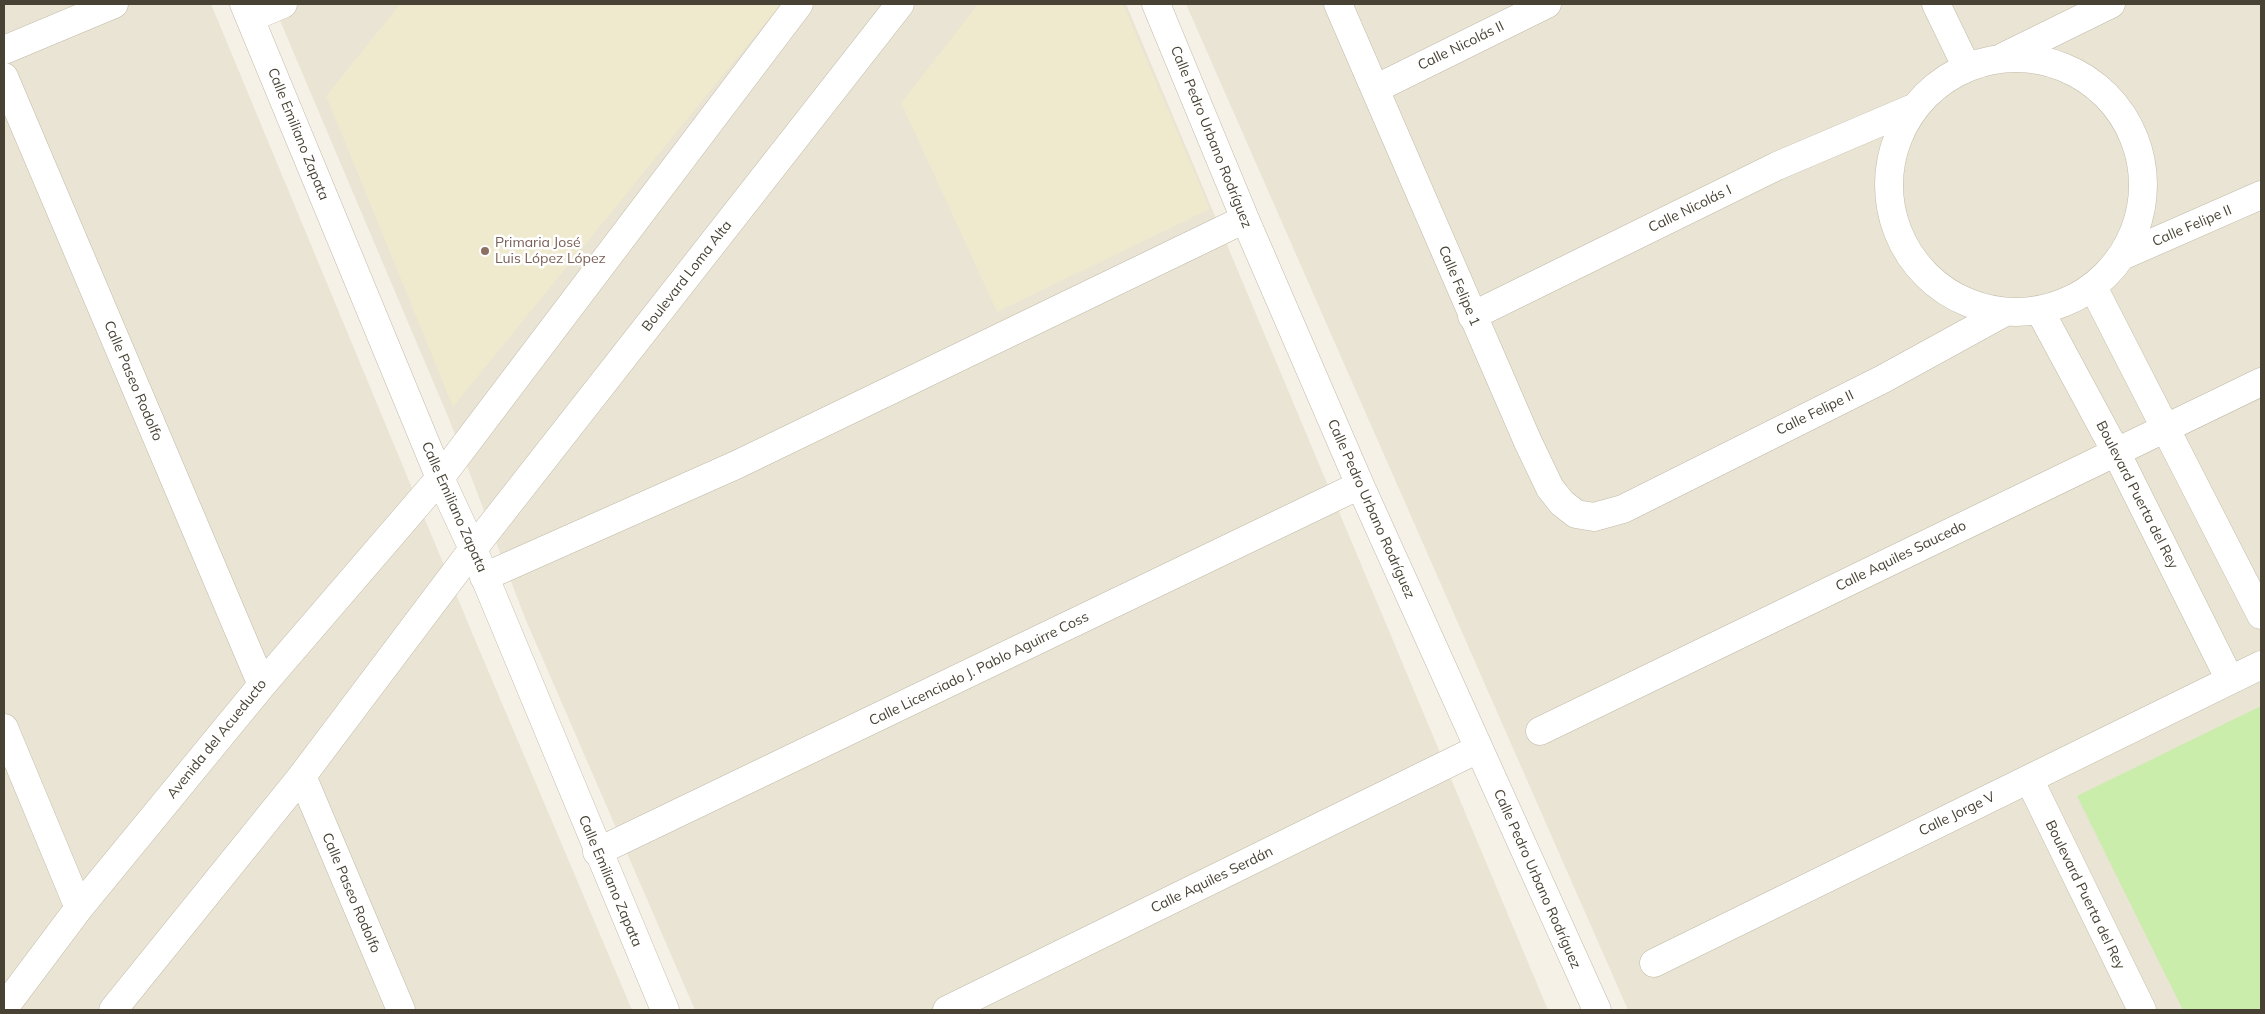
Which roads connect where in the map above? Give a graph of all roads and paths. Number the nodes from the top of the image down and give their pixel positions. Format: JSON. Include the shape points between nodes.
{"nodes":[{"id":1,"x":114,"y":4,"type":"edge"},
{"id":2,"x":283,"y":4,"type":"edge"},
{"id":3,"x":799,"y":4,"type":"edge"},
{"id":4,"x":900,"y":4,"type":"edge"},
{"id":5,"x":1156,"y":4,"type":"edge"},
{"id":6,"x":1338,"y":4,"type":"edge"},
{"id":7,"x":1547,"y":4,"type":"edge"},
{"id":8,"x":1936,"y":4,"type":"edge"},
{"id":9,"x":2111,"y":4,"type":"edge"},
{"id":10,"x":247,"y":11,"type":"edge"},
{"id":11,"x":4,"y":50,"type":"edge"},
{"id":12,"x":1999,"y":59,"type":"junction"},
{"id":13,"x":1967,"y":68,"type":"junction"},
{"id":14,"x":4,"y":78,"type":"edge"},
{"id":15,"x":1375,"y":89,"type":"junction"},
{"id":16,"x":1911,"y":109,"type":"junction"},
{"id":17,"x":2261,"y":196,"type":"edge"},
{"id":18,"x":1244,"y":219,"type":"junction"},
{"id":19,"x":2122,"y":256,"type":"junction"},
{"id":20,"x":2093,"y":287,"type":"junction"},
{"id":21,"x":2040,"y":311,"type":"junction"},
{"id":22,"x":2005,"y":312,"type":"junction"},
{"id":23,"x":1472,"y":316,"type":"junction"},
{"id":24,"x":2261,"y":382,"type":"edge"},
{"id":25,"x":2165,"y":428,"type":"junction"},
{"id":26,"x":2116,"y":452,"type":"junction"},
{"id":27,"x":440,"y":478,"type":"junction"},
{"id":28,"x":1360,"y":485,"type":"junction"},
{"id":29,"x":1623,"y":509,"type":"joint"},
{"id":30,"x":473,"y":549,"type":"junction"},
{"id":31,"x":484,"y":578,"type":"junction"},
{"id":32,"x":2261,"y":615,"type":"edge"},
{"id":33,"x":2261,"y":665,"type":"edge"},
{"id":34,"x":2230,"y":680,"type":"junction"},
{"id":35,"x":262,"y":685,"type":"junction"},
{"id":36,"x":4,"y":728,"type":"edge"},
{"id":37,"x":1540,"y":731,"type":"dead end"},
{"id":38,"x":1478,"y":749,"type":"junction"},
{"id":39,"x":302,"y":776,"type":"junction"},
{"id":40,"x":2028,"y":779,"type":"junction"},
{"id":41,"x":597,"y":852,"type":"junction"},
{"id":42,"x":79,"y":908,"type":"junction"},
{"id":43,"x":1654,"y":963,"type":"dead end"},
{"id":44,"x":137,"y":998,"type":"edge"},
{"id":45,"x":4,"y":1008,"type":"edge"},
{"id":46,"x":113,"y":1010,"type":"edge"},
{"id":47,"x":401,"y":1010,"type":"edge"},
{"id":48,"x":665,"y":1010,"type":"edge"},
{"id":49,"x":947,"y":1010,"type":"edge"},
{"id":50,"x":1597,"y":1010,"type":"edge"},
{"id":51,"x":2141,"y":1010,"type":"edge"}],
"edges":[{"from":1,"to":11,"type":"street"},
{"from":2,"to":10,"type":"street"},
{"from":3,"to":27,"type":"street"},
{"from":4,"to":30,"type":"street","name":"Boulevard Loma Alta"},
{"from":5,"to":18,"type":"street","name":"Calle Pedro Urbano Rodríguez"},
{"from":6,"to":15,"type":"street","name":"Calle Felipe 1"},
{"from":7,"to":15,"type":"street","name":"Calle Nicolás II"},
{"from":8,"to":13,"type":"street"},
{"from":9,"to":12,"type":"street"},
{"from":10,"to":27,"type":"street","name":"Calle Emiliano Zapata"},
{"from":12,"to":13,"type":"street"},
{"from":12,"to":19,"type":"street","via":[[2031,59],[2067,68],[2098,88],[2123,115],[2139,149],[2144,186],[2138,222]]},
{"from":13,"to":16,"type":"street","via":[[1935,87]]},
{"from":14,"to":35,"type":"street","name":"Calle Paseo Rodolfo"},
{"from":15,"to":23,"type":"street","name":"Calle Felipe 1"},
{"from":16,"to":22,"type":"street","via":[[1894,147],[1887,183],[1892,220],[1908,255],[1932,283],[1964,303]]},
{"from":16,"to":23,"type":"street","name":"Calle Nicolás I","via":[[1778,166]]},
{"from":17,"to":19,"type":"street","name":"Calle Felipe II"},
{"from":18,"to":28,"type":"street","name":"Calle Pedro Urbano Rodríguez"},
{"from":18,"to":31,"type":"street","via":[[736,464]]},
{"from":19,"to":20,"type":"street"},
{"from":20,"to":21,"type":"street","via":[[2068,302]]},
{"from":20,"to":25,"type":"street"},
{"from":21,"to":22,"type":"street"},
{"from":21,"to":26,"type":"street","name":"Boulevard Puerta del Rey"},
{"from":22,"to":29,"type":"street","name":"Calle Felipe II","via":[[1883,379]]},
{"from":23,"to":29,"type":"street","name":"Calle Felipe 1","via":[[1550,488],[1576,514],[1594,517]]},
{"from":24,"to":25,"type":"street","name":"Calle Aquiles Saucedo"},
{"from":25,"to":26,"type":"street","name":"Calle Aquiles Saucedo"},
{"from":25,"to":32,"type":"street"},
{"from":26,"to":34,"type":"street","name":"Boulevard Puerta del Rey"},
{"from":26,"to":37,"type":"street","name":"Calle Aquiles Saucedo"},
{"from":27,"to":30,"type":"street","name":"Calle Emiliano Zapata"},
{"from":27,"to":35,"type":"street","name":"Avenida del Acueducto"},
{"from":28,"to":38,"type":"street","name":"Calle Pedro Urbano Rodríguez"},
{"from":28,"to":41,"type":"street","name":"Calle Licenciado J. Pablo Aguirre Coss"},
{"from":30,"to":31,"type":"street","name":"Calle Emiliano Zapata"},
{"from":30,"to":39,"type":"street"},
{"from":31,"to":41,"type":"street","name":"Calle Emiliano Zapata"},
{"from":33,"to":34,"type":"street","name":"Calle Jorge V"},
{"from":34,"to":40,"type":"street","name":"Calle Jorge V"},
{"from":35,"to":42,"type":"street","name":"Avenida del Acueducto"},
{"from":36,"to":42,"type":"street"},
{"from":38,"to":49,"type":"street","name":"Calle Aquiles Serdán"},
{"from":38,"to":50,"type":"street","name":"Calle Pedro Urbano Rodríguez"},
{"from":39,"to":44,"type":"street"},
{"from":39,"to":47,"type":"street","name":"Calle Paseo Rodolfo"},
{"from":40,"to":43,"type":"street","name":"Calle Jorge V"},
{"from":40,"to":51,"type":"street","name":"Boulevard Puerta del Rey"},
{"from":41,"to":48,"type":"street","name":"Calle Emiliano Zapata"},
{"from":42,"to":45,"type":"street","name":"Avenida del Acueducto"},
{"from":44,"to":46,"type":"street"}]}
